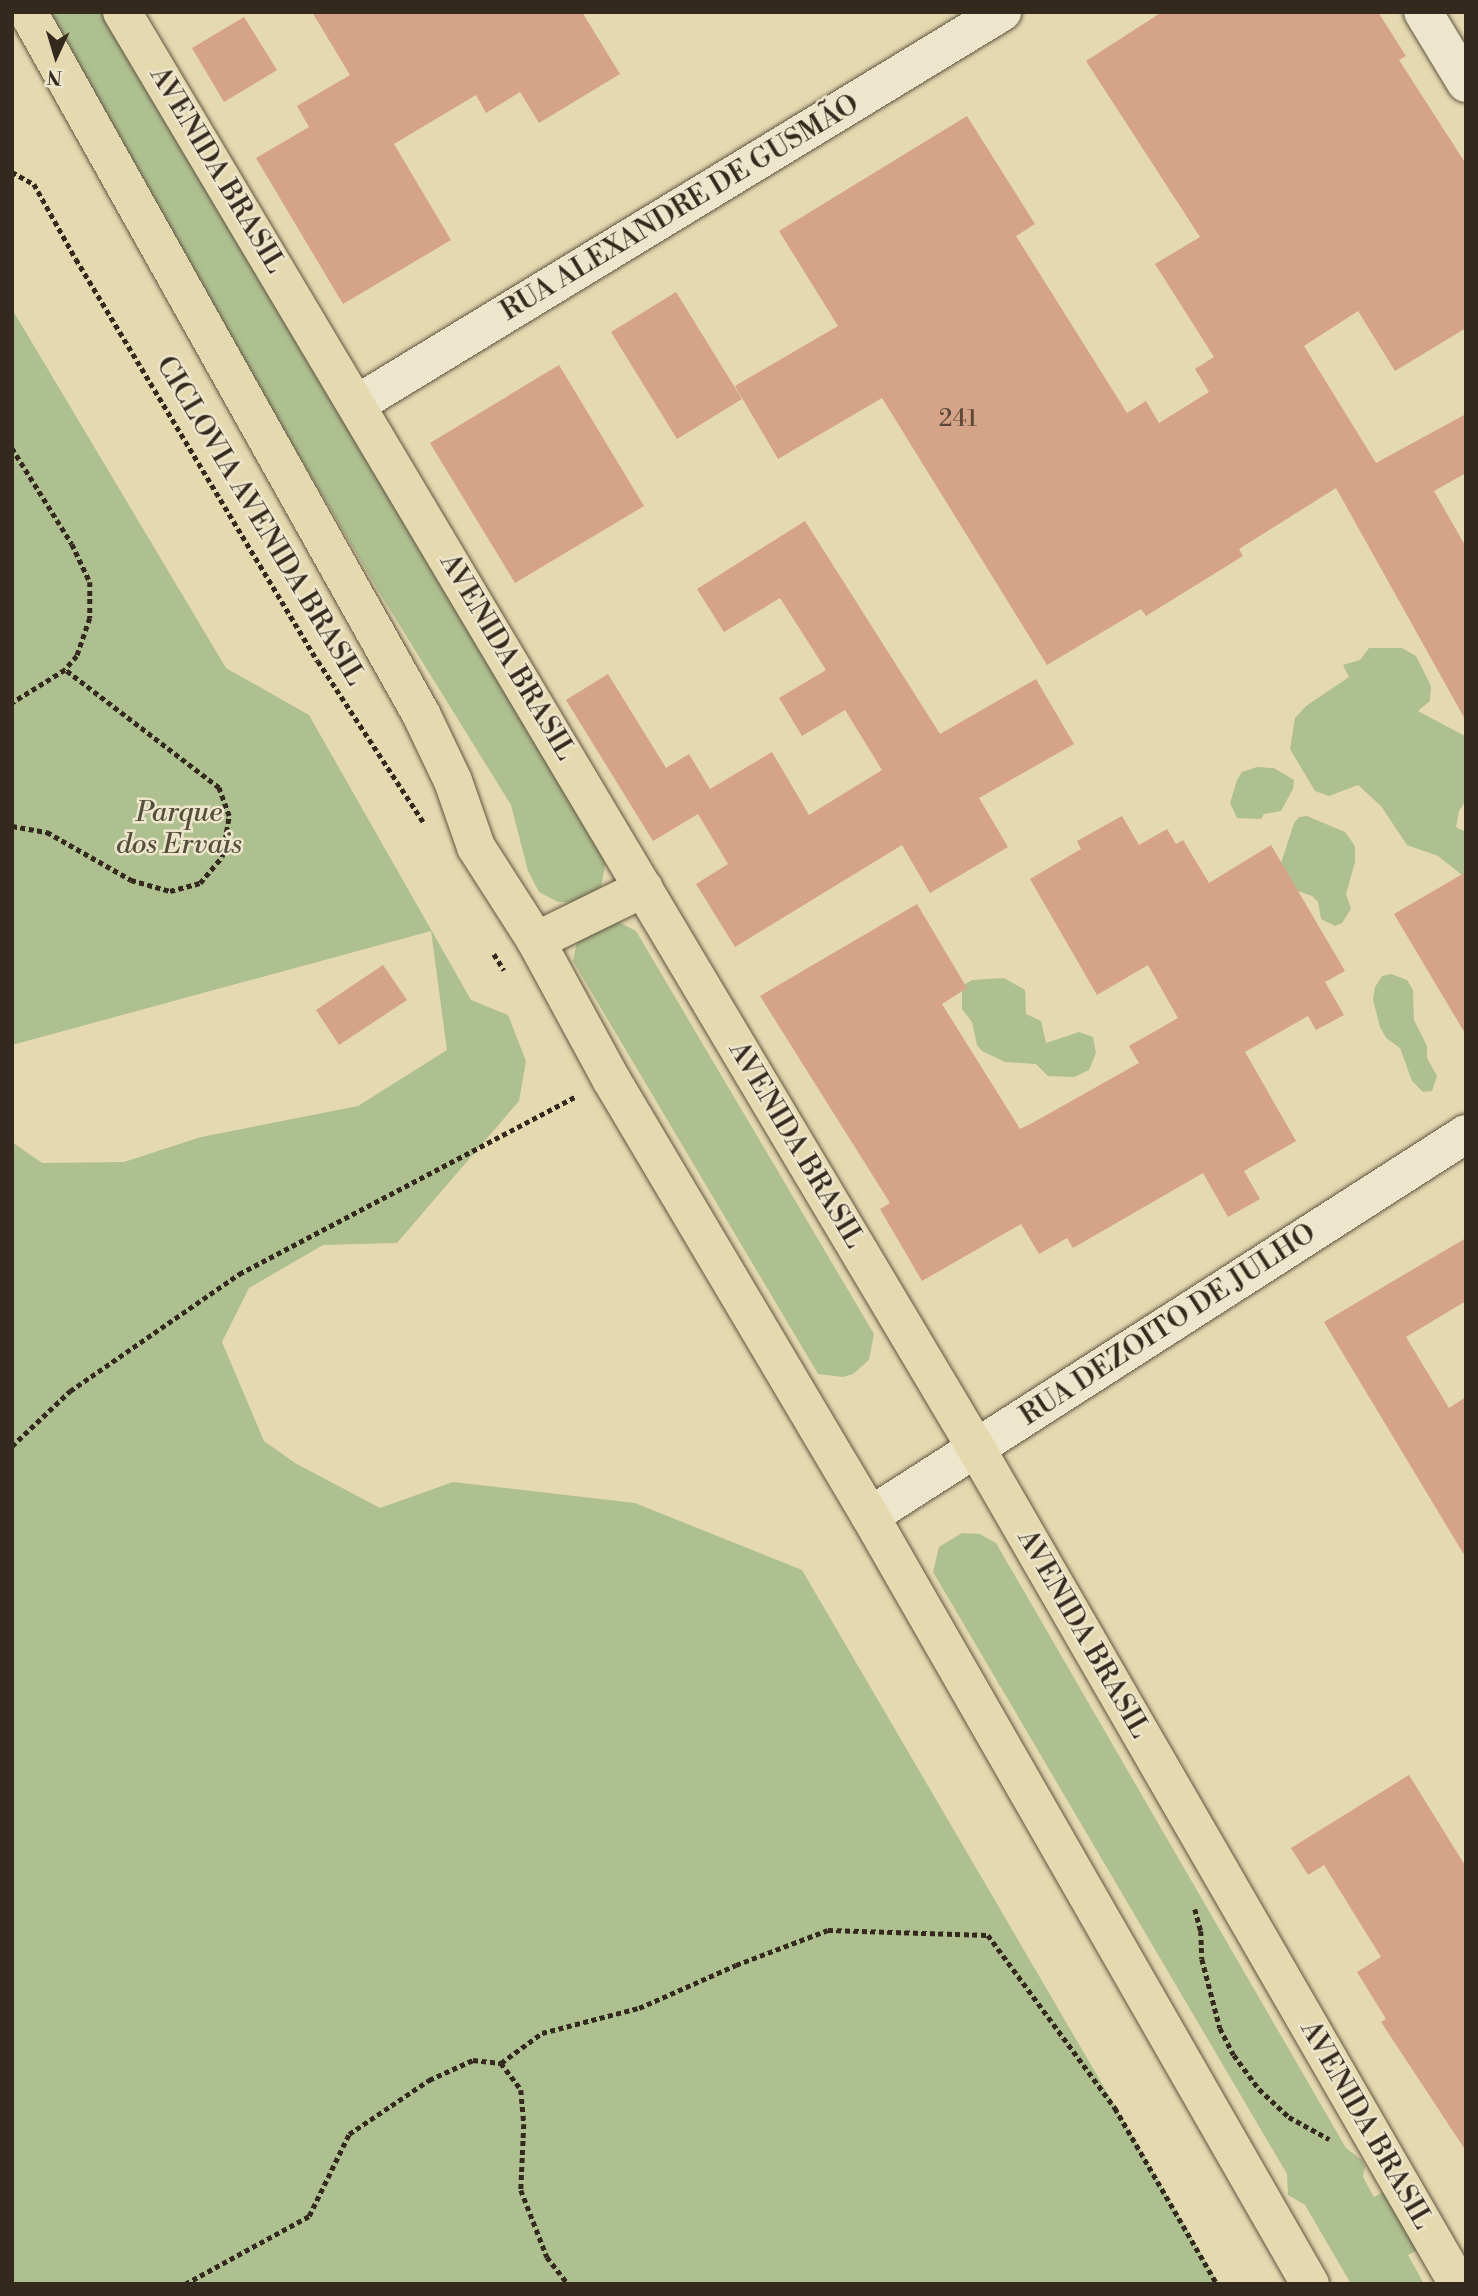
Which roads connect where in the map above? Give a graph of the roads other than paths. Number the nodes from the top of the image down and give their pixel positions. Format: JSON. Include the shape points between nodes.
{"nodes":[{"id":1,"x":28,"y":12,"type":"edge"},
{"id":2,"x":122,"y":12,"type":"edge"},
{"id":3,"x":1002,"y":12,"type":"edge"},
{"id":4,"x":1423,"y":12,"type":"edge"},
{"id":5,"x":1466,"y":83,"type":"edge"},
{"id":6,"x":357,"y":404,"type":"junction"},
{"id":7,"x":644,"y":888,"type":"junction"},
{"id":8,"x":536,"y":941,"type":"junction"},
{"id":9,"x":1466,"y":1134,"type":"edge"},
{"id":10,"x":976,"y":1448,"type":"junction"},
{"id":11,"x":870,"y":1516,"type":"junction"},
{"id":12,"x":1310,"y":2284,"type":"edge"},
{"id":13,"x":1458,"y":2284,"type":"edge"}],
"edges":[{"from":1,"to":8,"type":"main road","via":[[417,706],[453,781],[476,847]]},
{"from":2,"to":6,"type":"main road","name":"AVENIDA BRASIL"},
{"from":3,"to":6,"type":"street","name":"RUA ALEXANDRE DE GUSMÃO"},
{"from":4,"to":5,"type":"street"},
{"from":6,"to":7,"type":"main road","name":"AVENIDA BRASIL"},
{"from":7,"to":8,"type":"main road"},
{"from":7,"to":10,"type":"main road","name":"AVENIDA BRASIL"},
{"from":8,"to":11,"type":"main road","via":[[611,1079]]},
{"from":9,"to":10,"type":"street","name":"RUA DEZOITO DE JULHO"},
{"from":10,"to":11,"type":"street","name":"RUA DEZOITO DE JULHO"},
{"from":10,"to":13,"type":"main road","name":"AVENIDA BRASIL"},
{"from":11,"to":12,"type":"main road"}]}
